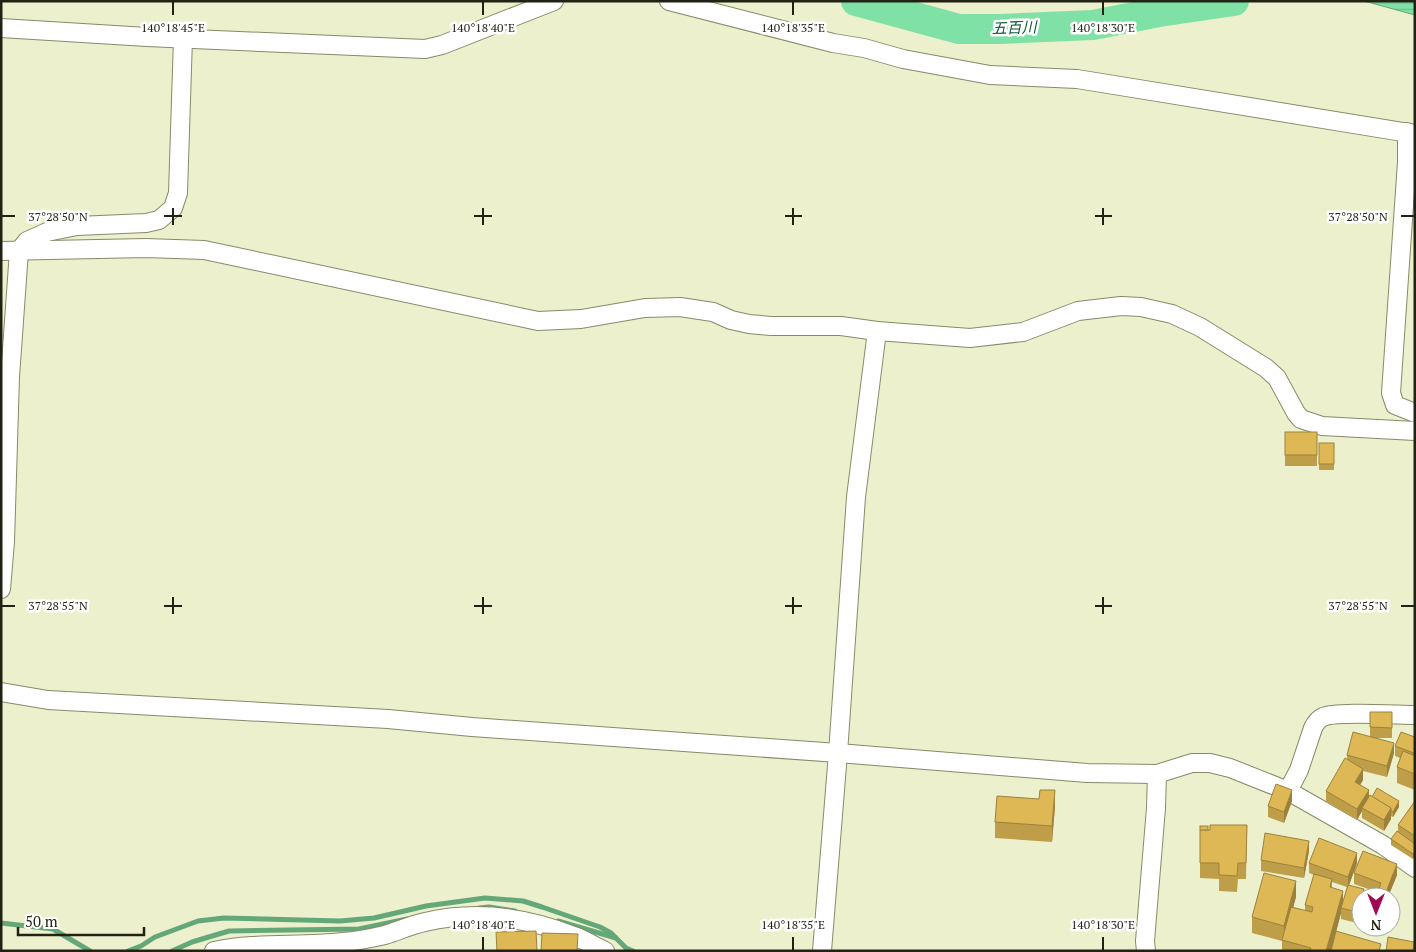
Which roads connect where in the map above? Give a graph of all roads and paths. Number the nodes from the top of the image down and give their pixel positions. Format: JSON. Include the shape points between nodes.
{"nodes":[{"id":1,"x":554,"y":1,"type":"edge"},
{"id":2,"x":669,"y":1,"type":"edge"},
{"id":3,"x":1,"y":28,"type":"edge"},
{"id":4,"x":183,"y":38,"type":"junction"},
{"id":5,"x":1411,"y":133,"type":"edge"},
{"id":6,"x":1,"y":251,"type":"edge"},
{"id":7,"x":19,"y":251,"type":"junction"},
{"id":8,"x":877,"y":331,"type":"junction"},
{"id":9,"x":1415,"y":413,"type":"edge"},
{"id":10,"x":1415,"y":431,"type":"edge"},
{"id":11,"x":1,"y":589,"type":"edge"},
{"id":12,"x":1,"y":692,"type":"edge"},
{"id":13,"x":1415,"y":715,"type":"edge"},
{"id":14,"x":838,"y":753,"type":"junction"},
{"id":15,"x":1157,"y":774,"type":"junction"},
{"id":16,"x":1288,"y":791,"type":"junction"},
{"id":17,"x":1415,"y":868,"type":"edge"},
{"id":18,"x":214,"y":951,"type":"edge"},
{"id":19,"x":605,"y":951,"type":"edge"},
{"id":20,"x":822,"y":951,"type":"edge"},
{"id":21,"x":1146,"y":951,"type":"edge"}],
"edges":[{"from":1,"to":4,"type":"street","via":[[425,49]]},
{"from":2,"to":5,"type":"street","via":[[902,58],[990,75],[1076,79]]},
{"from":3,"to":4,"type":"street"},
{"from":4,"to":7,"type":"street","via":[[178,193],[172,208],[159,220],[146,223],[76,226],[48,232],[27,241]]},
{"from":5,"to":9,"type":"street","via":[[1390,393],[1394,405]]},
{"from":6,"to":7,"type":"street"},
{"from":7,"to":8,"type":"street","via":[[50,248],[204,250],[538,321],[581,319],[645,308],[680,306],[749,324],[841,326]]},
{"from":7,"to":11,"type":"street"},
{"from":8,"to":10,"type":"street","via":[[970,338],[1023,332],[1078,311],[1121,306],[1156,309],[1200,327],[1266,368],[1277,378],[1301,419],[1322,426]]},
{"from":8,"to":14,"type":"street","via":[[856,496]]},
{"from":12,"to":14,"type":"street","via":[[48,700],[388,719]]},
{"from":13,"to":16,"type":"street","via":[[1340,714],[1323,717],[1315,724]]},
{"from":14,"to":15,"type":"street","via":[[1087,773]]},
{"from":14,"to":20,"type":"street"},
{"from":15,"to":16,"type":"street","via":[[1192,763],[1210,763]]},
{"from":15,"to":21,"type":"street"},
{"from":16,"to":17,"type":"street","via":[[1383,845]]},
{"from":18,"to":19,"type":"street","via":[[230,947],[344,942],[451,917],[498,916],[536,923],[575,936]]}]}
